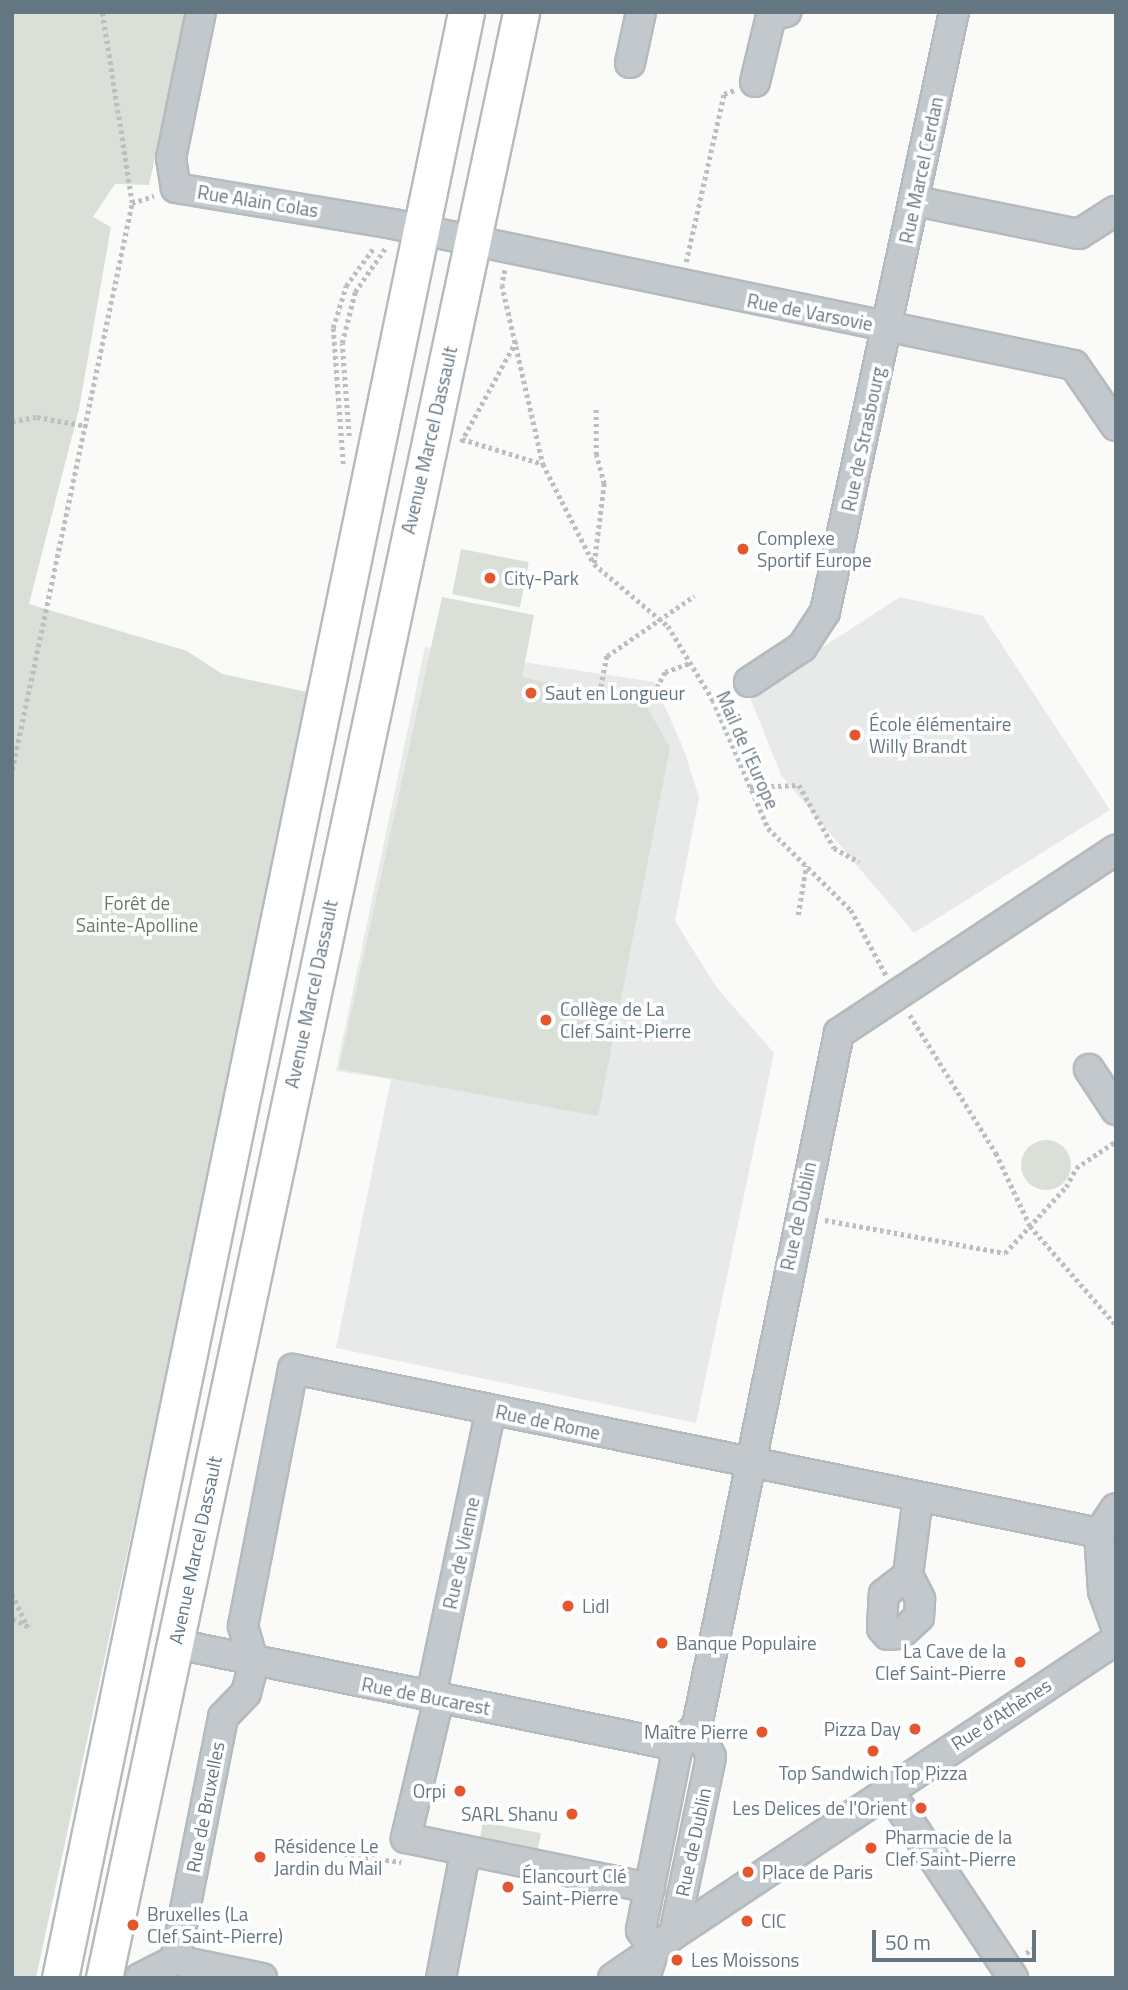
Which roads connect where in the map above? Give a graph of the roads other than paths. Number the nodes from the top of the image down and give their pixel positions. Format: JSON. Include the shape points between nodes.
{"nodes":[{"id":1,"x":201,"y":12,"type":"edge"},
{"id":2,"x":466,"y":12,"type":"edge"},
{"id":3,"x":521,"y":12,"type":"edge"},
{"id":4,"x":641,"y":12,"type":"edge"},
{"id":5,"x":954,"y":12,"type":"edge"},
{"id":6,"x":771,"y":13,"type":"edge"},
{"id":7,"x":630,"y":63,"type":"dead end"},
{"id":8,"x":755,"y":82,"type":"road end"},
{"id":9,"x":915,"y":201,"type":"junction"},
{"id":10,"x":1115,"y":211,"type":"edge"},
{"id":11,"x":419,"y":229,"type":"junction"},
{"id":12,"x":474,"y":241,"type":"junction"},
{"id":13,"x":886,"y":327,"type":"junction"},
{"id":14,"x":1116,"y":426,"type":"edge"},
{"id":15,"x":749,"y":682,"type":"dead end"},
{"id":16,"x":1116,"y":850,"type":"edge"},
{"id":17,"x":1089,"y":1069,"type":"dead end"},
{"id":18,"x":1116,"y":1110,"type":"edge"},
{"id":19,"x":491,"y":1410,"type":"junction"},
{"id":20,"x":746,"y":1464,"type":"junction"},
{"id":21,"x":918,"y":1497,"type":"junction"},
{"id":22,"x":1116,"y":1508,"type":"edge"},
{"id":23,"x":1099,"y":1533,"type":"junction"},
{"id":24,"x":908,"y":1575,"type":"dead end"},
{"id":25,"x":1116,"y":1626,"type":"edge"},
{"id":26,"x":1116,"y":1640,"type":"edge"},
{"id":27,"x":176,"y":1644,"type":"junction"},
{"id":28,"x":254,"y":1664,"type":"junction"},
{"id":29,"x":435,"y":1697,"type":"junction"},
{"id":30,"x":687,"y":1736,"type":"junction"},
{"id":31,"x":887,"y":1788,"type":"junction"},
{"id":32,"x":465,"y":1853,"type":"junction"},
{"id":33,"x":650,"y":1888,"type":"junction"},
{"id":34,"x":664,"y":1942,"type":"junction"},
{"id":35,"x":175,"y":1960,"type":"junction"},
{"id":36,"x":60,"y":1978,"type":"edge"},
{"id":37,"x":104,"y":1978,"type":"edge"},
{"id":38,"x":140,"y":1978,"type":"edge"},
{"id":39,"x":262,"y":1978,"type":"edge"},
{"id":40,"x":441,"y":1978,"type":"edge"},
{"id":41,"x":613,"y":1978,"type":"edge"},
{"id":42,"x":645,"y":1978,"type":"edge"},
{"id":43,"x":1013,"y":1978,"type":"edge"}],
"edges":[{"from":1,"to":11,"type":"street","name":"Rue Alain Colas","via":[[171,158],[176,188]]},
{"from":2,"to":11,"type":"main road"},
{"from":3,"to":12,"type":"main road","name":"Avenue Marcel Dassault"},
{"from":4,"to":7,"type":"street"},
{"from":5,"to":9,"type":"street","name":"Rue Marcel Cerdan"},
{"from":6,"to":8,"type":"street"},
{"from":9,"to":10,"type":"street","via":[[1079,234]]},
{"from":9,"to":13,"type":"street","name":"Rue Marcel Cerdan"},
{"from":11,"to":12,"type":"street","name":"Rue Alain Colas"},
{"from":11,"to":36,"type":"main road"},
{"from":12,"to":13,"type":"street","name":"Rue de Varsovie"},
{"from":12,"to":27,"type":"main road","name":"Avenue Marcel Dassault","via":[[405,540]]},
{"from":13,"to":14,"type":"street","name":"Rue de Varsovie","via":[[1074,365]]},
{"from":13,"to":15,"type":"street","name":"Rue de Strasbourg","via":[[825,612],[802,647]]},
{"from":16,"to":20,"type":"street","name":"Rue de Dublin","via":[[839,1033]]},
{"from":17,"to":18,"type":"street"},
{"from":19,"to":20,"type":"street","name":"Rue de Rome"},
{"from":19,"to":28,"type":"street","name":"Rue de Rome","via":[[293,1369],[243,1626]]},
{"from":19,"to":29,"type":"street","name":"Rue de Vienne"},
{"from":20,"to":21,"type":"street","name":"Rue de Rome"},
{"from":20,"to":30,"type":"street","name":"Rue de Dublin"},
{"from":21,"to":23,"type":"street","name":"Rue de Rome"},
{"from":21,"to":24,"type":"street"},
{"from":22,"to":23,"type":"street"},
{"from":23,"to":25,"type":"street","via":[[1103,1591]]},
{"from":26,"to":31,"type":"street","name":"Rue d'Athènes"},
{"from":27,"to":28,"type":"street","name":"Rue de Bucarest"},
{"from":27,"to":37,"type":"main road","name":"Avenue Marcel Dassault"},
{"from":28,"to":29,"type":"street","name":"Rue de Bucarest"},
{"from":28,"to":35,"type":"street","name":"Rue de Bruxelles","via":[[246,1693],[223,1717]]},
{"from":29,"to":30,"type":"street","name":"Rue de Bucarest"},
{"from":29,"to":32,"type":"street","name":"Rue de Vienne","via":[[406,1838]]},
{"from":30,"to":33,"type":"street","name":"Rue de Dublin"},
{"from":30,"to":34,"type":"street","name":"Rue de Dublin","via":[[710,1757]]},
{"from":31,"to":34,"type":"street"},
{"from":31,"to":43,"type":"street"},
{"from":32,"to":33,"type":"street"},
{"from":32,"to":40,"type":"street"},
{"from":33,"to":34,"type":"street","name":"Rue de Dublin","via":[[641,1930]]},
{"from":34,"to":41,"type":"street"},
{"from":34,"to":42,"type":"street","name":"Rue de Dublin"},
{"from":35,"to":38,"type":"street"},
{"from":35,"to":39,"type":"street"}]}
